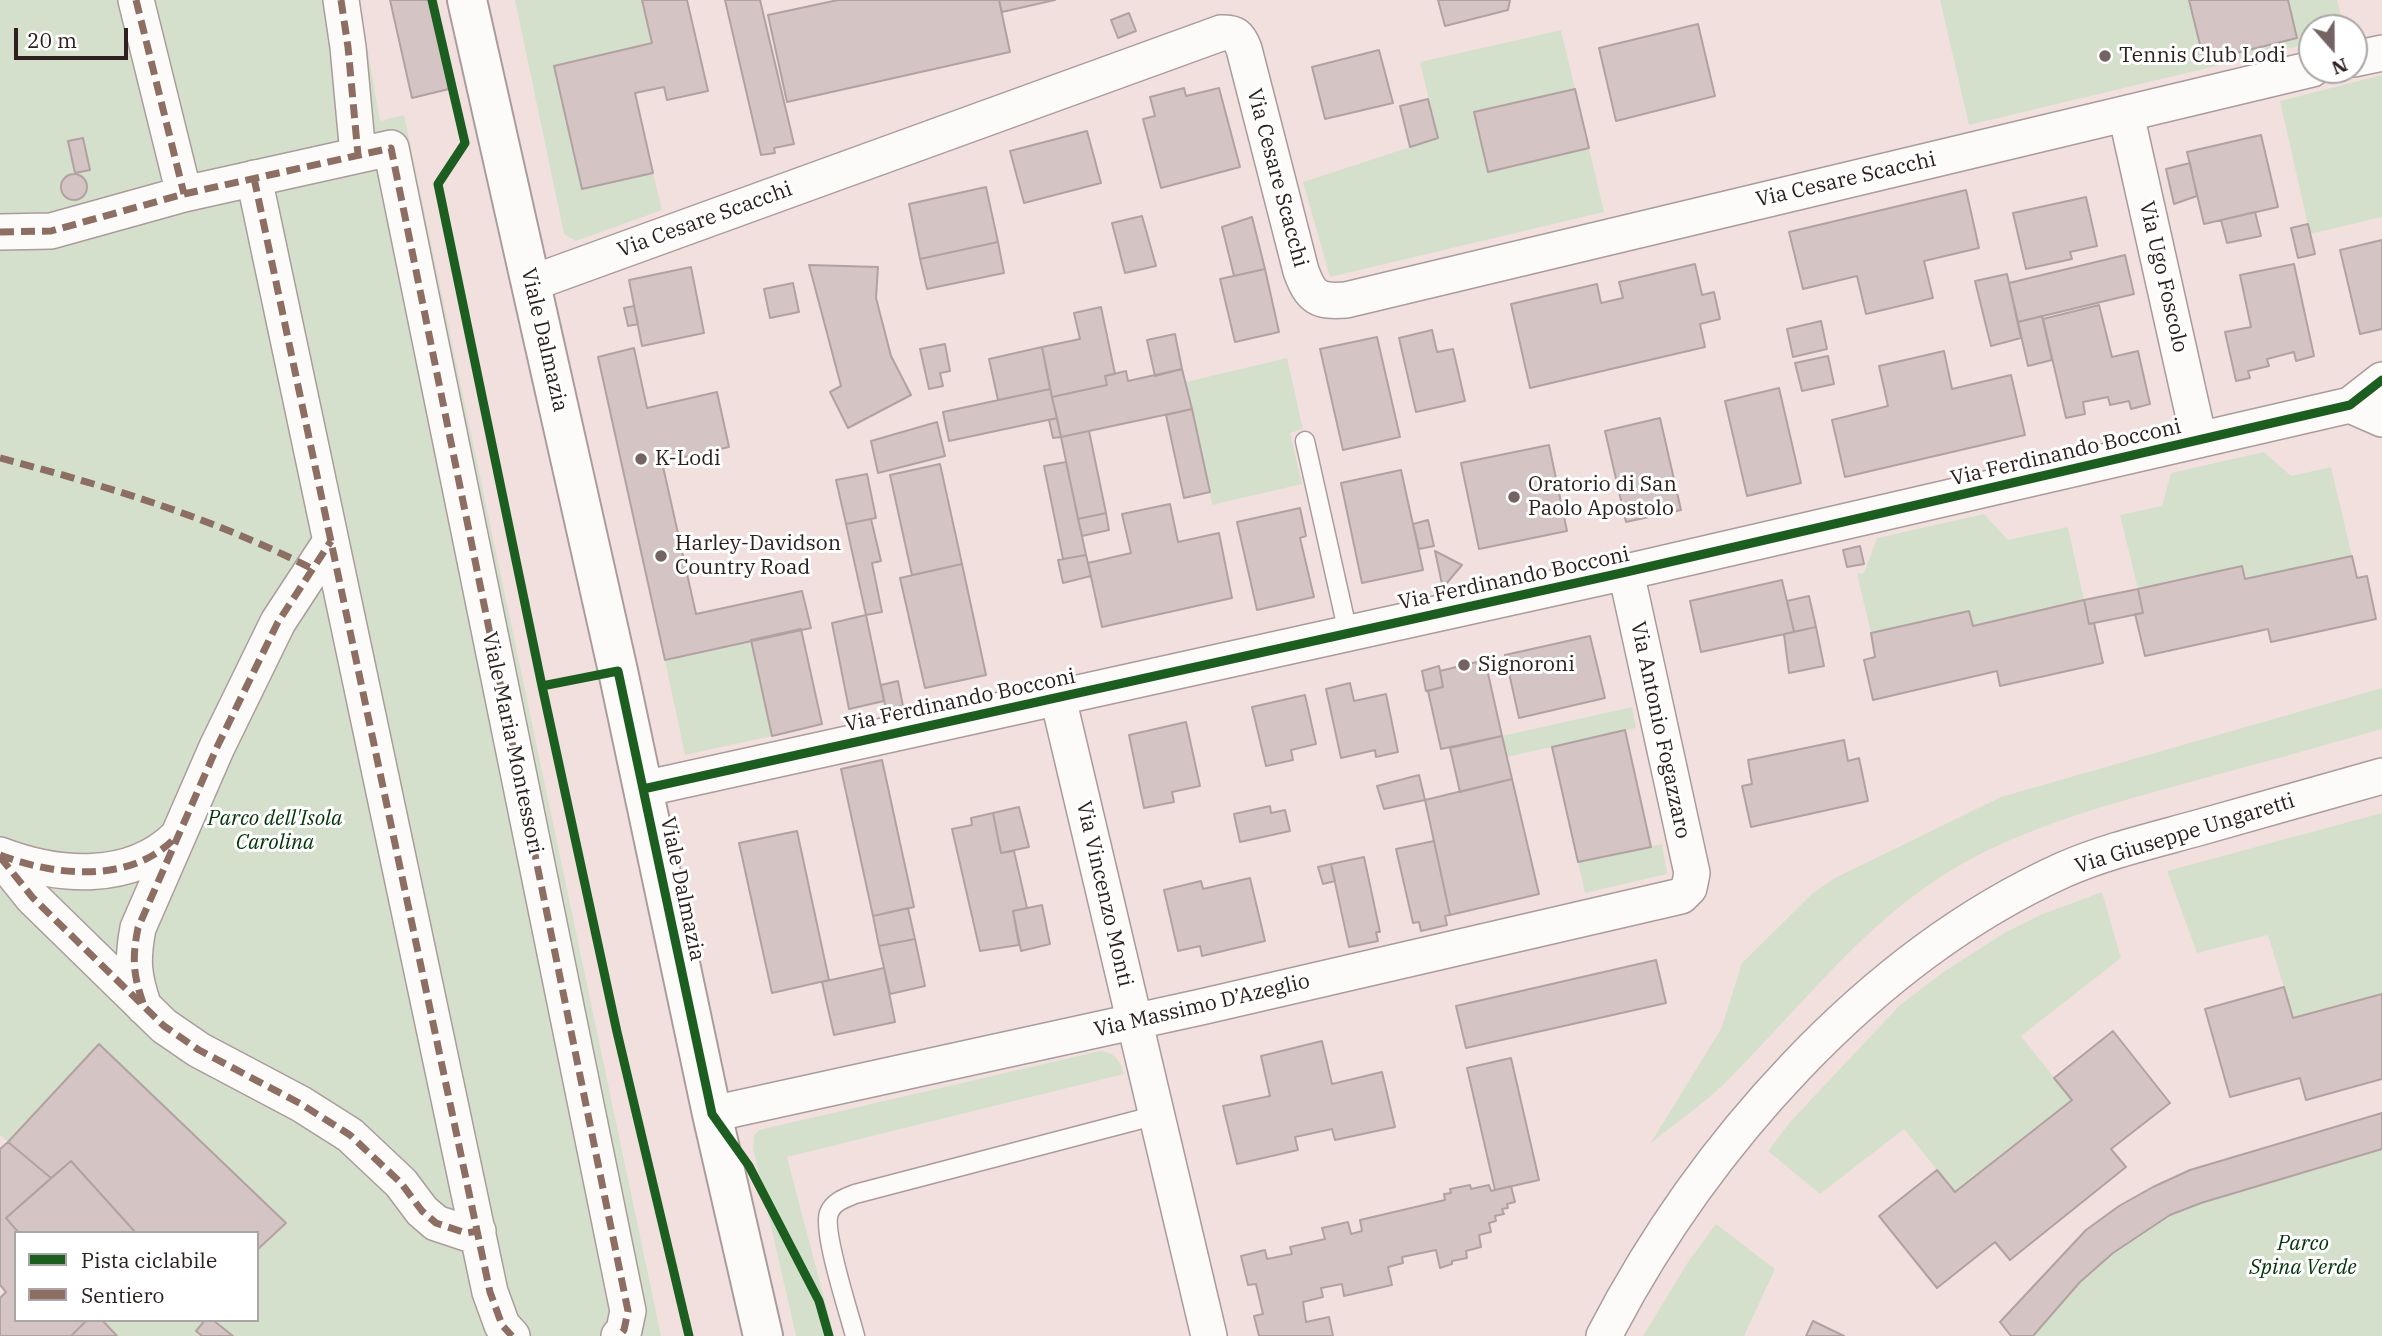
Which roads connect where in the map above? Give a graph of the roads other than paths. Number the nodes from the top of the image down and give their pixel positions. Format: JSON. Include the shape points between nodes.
{"nodes":[{"id":1,"x":136,"y":0,"type":"edge"},
{"id":2,"x":341,"y":0,"type":"edge"},
{"id":3,"x":467,"y":0,"type":"edge"},
{"id":4,"x":2298,"y":72,"type":"edge"},
{"id":5,"x":2126,"y":114,"type":"junction"},
{"id":6,"x":374,"y":151,"type":"junction"},
{"id":7,"x":254,"y":178,"type":"junction"},
{"id":8,"x":184,"y":194,"type":"junction"},
{"id":9,"x":0,"y":232,"type":"edge"},
{"id":10,"x":532,"y":283,"type":"junction"},
{"id":11,"x":2382,"y":380,"type":"edge"},
{"id":12,"x":2350,"y":405,"type":"junction"},
{"id":13,"x":2382,"y":419,"type":"edge"},
{"id":14,"x":2199,"y":440,"type":"junction"},
{"id":15,"x":1305,"y":441,"type":"dead end"},
{"id":16,"x":331,"y":541,"type":"junction"},
{"id":17,"x":1626,"y":572,"type":"junction"},
{"id":18,"x":1348,"y":633,"type":"junction"},
{"id":19,"x":1058,"y":698,"type":"junction"},
{"id":20,"x":2382,"y":776,"type":"edge"},
{"id":21,"x":643,"y":789,"type":"junction"},
{"id":22,"x":179,"y":834,"type":"junction"},
{"id":23,"x":0,"y":856,"type":"edge"},
{"id":24,"x":1689,"y":888,"type":"joint"},
{"id":25,"x":145,"y":1007,"type":"junction"},
{"id":26,"x":1135,"y":1022,"type":"junction"},
{"id":27,"x":712,"y":1114,"type":"junction"},
{"id":28,"x":1157,"y":1115,"type":"junction"},
{"id":29,"x":478,"y":1231,"type":"junction"},
{"id":30,"x":512,"y":1336,"type":"edge"},
{"id":31,"x":619,"y":1336,"type":"edge"},
{"id":32,"x":763,"y":1336,"type":"edge"},
{"id":33,"x":855,"y":1336,"type":"edge"},
{"id":34,"x":1209,"y":1336,"type":"edge"},
{"id":35,"x":1604,"y":1336,"type":"edge"}],
"edges":[{"from":1,"to":8,"type":"street"},
{"from":2,"to":6,"type":"street","name":"Viale Maria Montessori"},
{"from":3,"to":10,"type":"street","name":"Viale Dalmazia"},
{"from":4,"to":5,"type":"street","name":"Via Cesare Scacchi"},
{"from":5,"to":10,"type":"street","name":"Via Cesare Scacchi","via":[[1329,301],[1316,298],[1306,286],[1244,49],[1231,32],[1221,33]]},
{"from":5,"to":14,"type":"street","name":"Via Ugo Foscolo"},
{"from":6,"to":7,"type":"street"},
{"from":6,"to":31,"type":"street","name":"Viale Maria Montessori","via":[[628,1311]]},
{"from":7,"to":8,"type":"street"},
{"from":7,"to":16,"type":"street"},
{"from":8,"to":9,"type":"street","via":[[51,231]]},
{"from":10,"to":21,"type":"street","name":"Viale Dalmazia"},
{"from":11,"to":12,"type":"street","name":"Via Ferdinando Bocconi"},
{"from":12,"to":13,"type":"street"},
{"from":12,"to":14,"type":"street","name":"Via Ferdinando Bocconi"},
{"from":14,"to":17,"type":"street","name":"Via Ferdinando Bocconi"},
{"from":15,"to":18,"type":"lane"},
{"from":16,"to":22,"type":"street","via":[[278,622]]},
{"from":16,"to":29,"type":"street"},
{"from":17,"to":18,"type":"street","name":"Via Ferdinando Bocconi"},
{"from":17,"to":24,"type":"street","name":"Via Antonio Fogazzaro","via":[[1692,873]]},
{"from":18,"to":19,"type":"street","name":"Via Ferdinando Bocconi"},
{"from":19,"to":21,"type":"street","name":"Via Ferdinando Bocconi"},
{"from":19,"to":26,"type":"street","name":"Via Vincenzo Monti"},
{"from":20,"to":35,"type":"street","name":"Via Giuseppe Ungaretti","via":[[2106,855],[2064,870],[1979,914],[1882,985],[1828,1033],[1763,1103],[1696,1188]]},
{"from":21,"to":27,"type":"street","name":"Viale Dalmazia"},
{"from":22,"to":23,"type":"street","via":[[162,851],[120,869],[50,870]]},
{"from":22,"to":25,"type":"street","via":[[138,928],[135,981]]},
{"from":23,"to":25,"type":"street","via":[[33,898]]},
{"from":24,"to":26,"type":"street","name":"Via Massimo D’Azeglio","via":[[1676,898]]},
{"from":25,"to":29,"type":"street","via":[[199,1050],[350,1135],[436,1223],[466,1233]]},
{"from":26,"to":27,"type":"street","name":"Via Massimo D’Azeglio"},
{"from":26,"to":28,"type":"street","name":"Via Vincenzo Monti"},
{"from":27,"to":32,"type":"street","name":"Viale Dalmazia"},
{"from":28,"to":33,"type":"lane","via":[[838,1201],[829,1213],[829,1232]]},
{"from":28,"to":34,"type":"street","name":"Via Vincenzo Monti"},
{"from":29,"to":30,"type":"street","via":[[490,1292],[502,1325]]}]}
